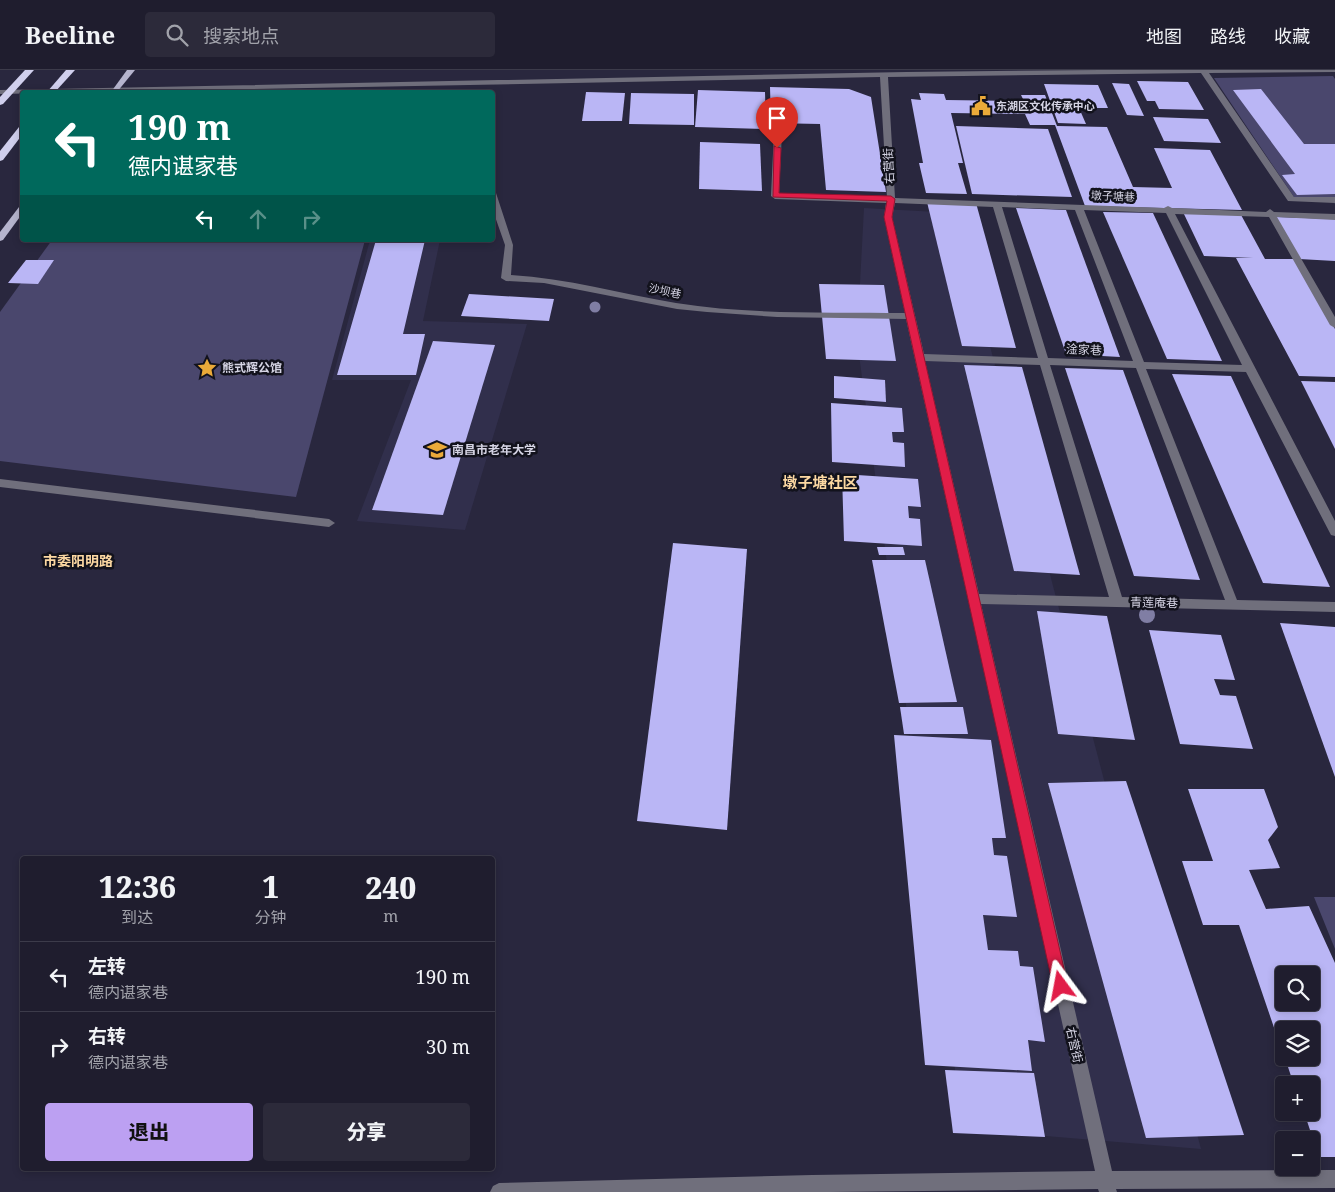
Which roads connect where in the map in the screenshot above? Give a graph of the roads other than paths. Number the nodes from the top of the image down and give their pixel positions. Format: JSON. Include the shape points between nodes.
{"nodes":[{"id":1,"x":30,"y":70,"type":"edge"},
{"id":2,"x":71,"y":70,"type":"edge"},
{"id":3,"x":131,"y":70,"type":"edge"},
{"id":4,"x":1335,"y":70,"type":"edge"},
{"id":5,"x":905,"y":72,"type":"edge"},
{"id":6,"x":1204,"y":72,"type":"junction"},
{"id":7,"x":884,"y":75,"type":"junction"},
{"id":8,"x":489,"y":83,"type":"junction"},
{"id":9,"x":53,"y":90,"type":"edge"},
{"id":10,"x":115,"y":90,"type":"edge"},
{"id":11,"x":161,"y":90,"type":"edge"},
{"id":12,"x":488,"y":90,"type":"edge"},
{"id":13,"x":4,"y":92,"type":"edge"},
{"id":14,"x":20,"y":92,"type":"edge"},
{"id":15,"x":0,"y":102,"type":"edge"},
{"id":16,"x":20,"y":132,"type":"edge"},
{"id":17,"x":778,"y":132,"type":"dead end"},
{"id":18,"x":0,"y":158,"type":"edge"},
{"id":19,"x":891,"y":199,"type":"junction"},
{"id":20,"x":1335,"y":200,"type":"edge"},
{"id":21,"x":495,"y":202,"type":"edge"},
{"id":22,"x":996,"y":203,"type":"junction"},
{"id":23,"x":1078,"y":206,"type":"junction"},
{"id":24,"x":1168,"y":209,"type":"junction"},
{"id":25,"x":20,"y":212,"type":"edge"},
{"id":26,"x":1270,"y":213,"type":"junction"},
{"id":27,"x":1335,"y":217,"type":"edge"},
{"id":28,"x":0,"y":238,"type":"edge"},
{"id":29,"x":910,"y":316,"type":"junction"},
{"id":30,"x":1335,"y":324,"type":"edge"},
{"id":31,"x":919,"y":357,"type":"junction"},
{"id":32,"x":1044,"y":361,"type":"junction"},
{"id":33,"x":1140,"y":365,"type":"junction"},
{"id":34,"x":1249,"y":369,"type":"junction"},
{"id":35,"x":0,"y":483,"type":"edge"},
{"id":36,"x":329,"y":523,"type":"dead end"},
{"id":37,"x":1335,"y":532,"type":"edge"},
{"id":38,"x":973,"y":599,"type":"junction"},
{"id":39,"x":1117,"y":602,"type":"junction"},
{"id":40,"x":1233,"y":605,"type":"junction"},
{"id":41,"x":1335,"y":607,"type":"edge"},
{"id":42,"x":1335,"y":1179,"type":"edge"},
{"id":43,"x":1106,"y":1185,"type":"edge"},
{"id":44,"x":498,"y":1192,"type":"edge"}],
"edges":[{"from":1,"to":13,"type":"highway"},
{"from":2,"to":9,"type":"highway"},
{"from":3,"to":10,"type":"main road"},
{"from":4,"to":6,"type":"street"},
{"from":5,"to":6,"type":"street"},
{"from":5,"to":7,"type":"street"},
{"from":6,"to":20,"type":"street","via":[[1291,199]]},
{"from":7,"to":8,"type":"street"},
{"from":7,"to":19,"type":"street","name":"右营街"},
{"from":8,"to":11,"type":"street"},
{"from":8,"to":12,"type":"street"},
{"from":13,"to":14,"type":"street"},
{"from":13,"to":15,"type":"highway"},
{"from":16,"to":18,"type":"highway"},
{"from":17,"to":19,"type":"street","name":"墩子塘巷","via":[[775,196]]},
{"from":19,"to":22,"type":"street","name":"墩子塘巷"},
{"from":19,"to":29,"type":"street","name":"右营街","via":[[888,217]]},
{"from":21,"to":29,"type":"street","name":"沙坝巷","via":[[509,245],[506,278],[544,280],[697,308],[777,314]]},
{"from":22,"to":23,"type":"street","name":"墩子塘巷"},
{"from":22,"to":32,"type":"street"},
{"from":23,"to":24,"type":"street","name":"墩子塘巷"},
{"from":23,"to":33,"type":"street"},
{"from":24,"to":26,"type":"street","name":"墩子塘巷"},
{"from":24,"to":34,"type":"street"},
{"from":25,"to":28,"type":"main road"},
{"from":26,"to":27,"type":"street","name":"墩子塘巷"},
{"from":26,"to":30,"type":"street"},
{"from":29,"to":31,"type":"street","name":"右营街"},
{"from":31,"to":32,"type":"street","name":"淦家巷"},
{"from":31,"to":38,"type":"street","name":"右营街"},
{"from":32,"to":33,"type":"street","name":"淦家巷"},
{"from":32,"to":39,"type":"street"},
{"from":33,"to":34,"type":"street","name":"淦家巷"},
{"from":33,"to":40,"type":"street"},
{"from":34,"to":37,"type":"street"},
{"from":35,"to":36,"type":"street"},
{"from":38,"to":39,"type":"street","name":"青莲庵巷"},
{"from":38,"to":43,"type":"street","name":"右营街"},
{"from":39,"to":40,"type":"street","name":"青莲庵巷"},
{"from":40,"to":41,"type":"street","name":"青莲庵巷"},
{"from":42,"to":43,"type":"street"},
{"from":43,"to":44,"type":"street","via":[[628,1187]]}]}
